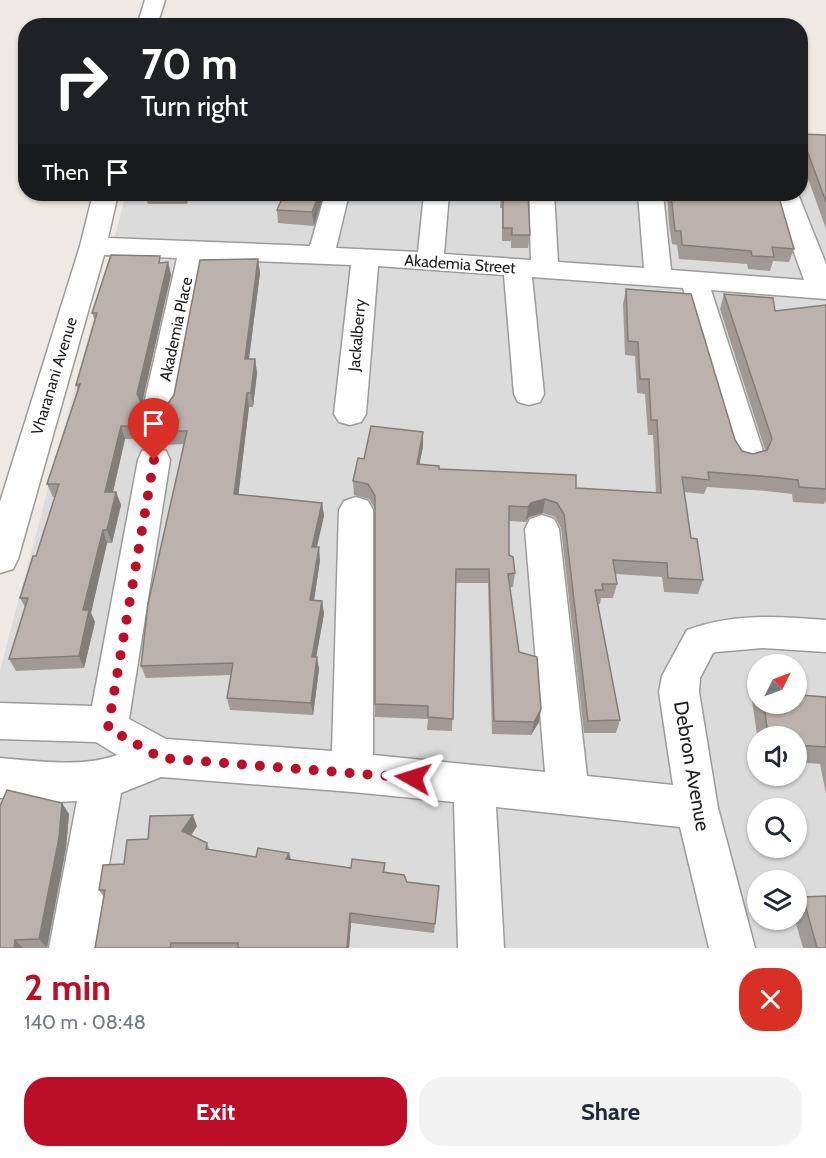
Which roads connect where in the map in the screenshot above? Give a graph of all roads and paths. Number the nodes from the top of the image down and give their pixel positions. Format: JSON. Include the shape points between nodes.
{"nodes":[{"id":1,"x":155,"y":0,"type":"edge"},
{"id":2,"x":149,"y":18,"type":"edge"},
{"id":3,"x":103,"y":201,"type":"edge"},
{"id":4,"x":335,"y":201,"type":"edge"},
{"id":5,"x":436,"y":201,"type":"edge"},
{"id":6,"x":543,"y":201,"type":"edge"},
{"id":7,"x":652,"y":201,"type":"edge"},
{"id":8,"x":789,"y":201,"type":"edge"},
{"id":9,"x":93,"y":246,"type":"junction"},
{"id":10,"x":192,"y":249,"type":"junction"},
{"id":11,"x":321,"y":255,"type":"junction"},
{"id":12,"x":366,"y":257,"type":"junction"},
{"id":13,"x":430,"y":262,"type":"junction"},
{"id":14,"x":517,"y":268,"type":"junction"},
{"id":15,"x":546,"y":270,"type":"junction"},
{"id":16,"x":658,"y":278,"type":"junction"},
{"id":17,"x":693,"y":280,"type":"junction"},
{"id":18,"x":824,"y":290,"type":"edge"},
{"id":19,"x":529,"y":394,"type":"dead end"},
{"id":20,"x":159,"y":408,"type":"edge"},
{"id":21,"x":350,"y":414,"type":"dead end"},
{"id":22,"x":748,"y":454,"type":"edge"},
{"id":23,"x":154,"y":460,"type":"dead end"},
{"id":24,"x":356,"y":510,"type":"dead end"},
{"id":25,"x":542,"y":529,"type":"dead end"},
{"id":26,"x":0,"y":559,"type":"edge"},
{"id":27,"x":826,"y":636,"type":"edge"},
{"id":28,"x":0,"y":721,"type":"edge"},
{"id":29,"x":108,"y":728,"type":"junction"},
{"id":30,"x":161,"y":758,"type":"junction"},
{"id":31,"x":352,"y":772,"type":"junction"},
{"id":32,"x":0,"y":778,"type":"edge"},
{"id":33,"x":102,"y":780,"type":"junction"},
{"id":34,"x":474,"y":785,"type":"junction"},
{"id":35,"x":568,"y":795,"type":"junction"},
{"id":36,"x":697,"y":808,"type":"junction"},
{"id":37,"x":72,"y":948,"type":"edge"},
{"id":38,"x":481,"y":948,"type":"edge"},
{"id":39,"x":732,"y":948,"type":"edge"}],
"edges":[{"from":1,"to":2,"type":"street"},
{"from":3,"to":9,"type":"street","name":"Vharanani Avenue"},
{"from":4,"to":11,"type":"street"},
{"from":5,"to":13,"type":"street"},
{"from":6,"to":15,"type":"street"},
{"from":7,"to":16,"type":"street"},
{"from":8,"to":18,"type":"street"},
{"from":9,"to":10,"type":"street","name":"Akademia Street"},
{"from":9,"to":26,"type":"street","name":"Vharanani Avenue"},
{"from":10,"to":11,"type":"street","name":"Akademia Street"},
{"from":10,"to":20,"type":"street","name":"Akademia Place"},
{"from":11,"to":12,"type":"street","name":"Akademia Street"},
{"from":12,"to":13,"type":"street","name":"Akademia Street"},
{"from":12,"to":21,"type":"street","name":"Jackalberry"},
{"from":13,"to":14,"type":"street","name":"Akademia Street"},
{"from":14,"to":15,"type":"street","name":"Akademia Street"},
{"from":14,"to":19,"type":"street"},
{"from":15,"to":16,"type":"street","name":"Akademia Street"},
{"from":16,"to":17,"type":"street","name":"Akademia Street"},
{"from":17,"to":18,"type":"street","name":"Akademia Street"},
{"from":17,"to":22,"type":"street"},
{"from":23,"to":29,"type":"street"},
{"from":24,"to":31,"type":"street"},
{"from":25,"to":35,"type":"street"},
{"from":27,"to":36,"type":"street","name":"Debron Avenue","via":[[725,632],[700,641],[681,676],[679,692]]},
{"from":28,"to":29,"type":"street","via":[[96,724]]},
{"from":29,"to":30,"type":"street"},
{"from":30,"to":31,"type":"street"},
{"from":30,"to":33,"type":"street"},
{"from":31,"to":34,"type":"street"},
{"from":32,"to":33,"type":"street"},
{"from":33,"to":37,"type":"street"},
{"from":34,"to":35,"type":"street"},
{"from":34,"to":38,"type":"street"},
{"from":35,"to":36,"type":"street"},
{"from":36,"to":39,"type":"street","name":"Debron Avenue"}]}
